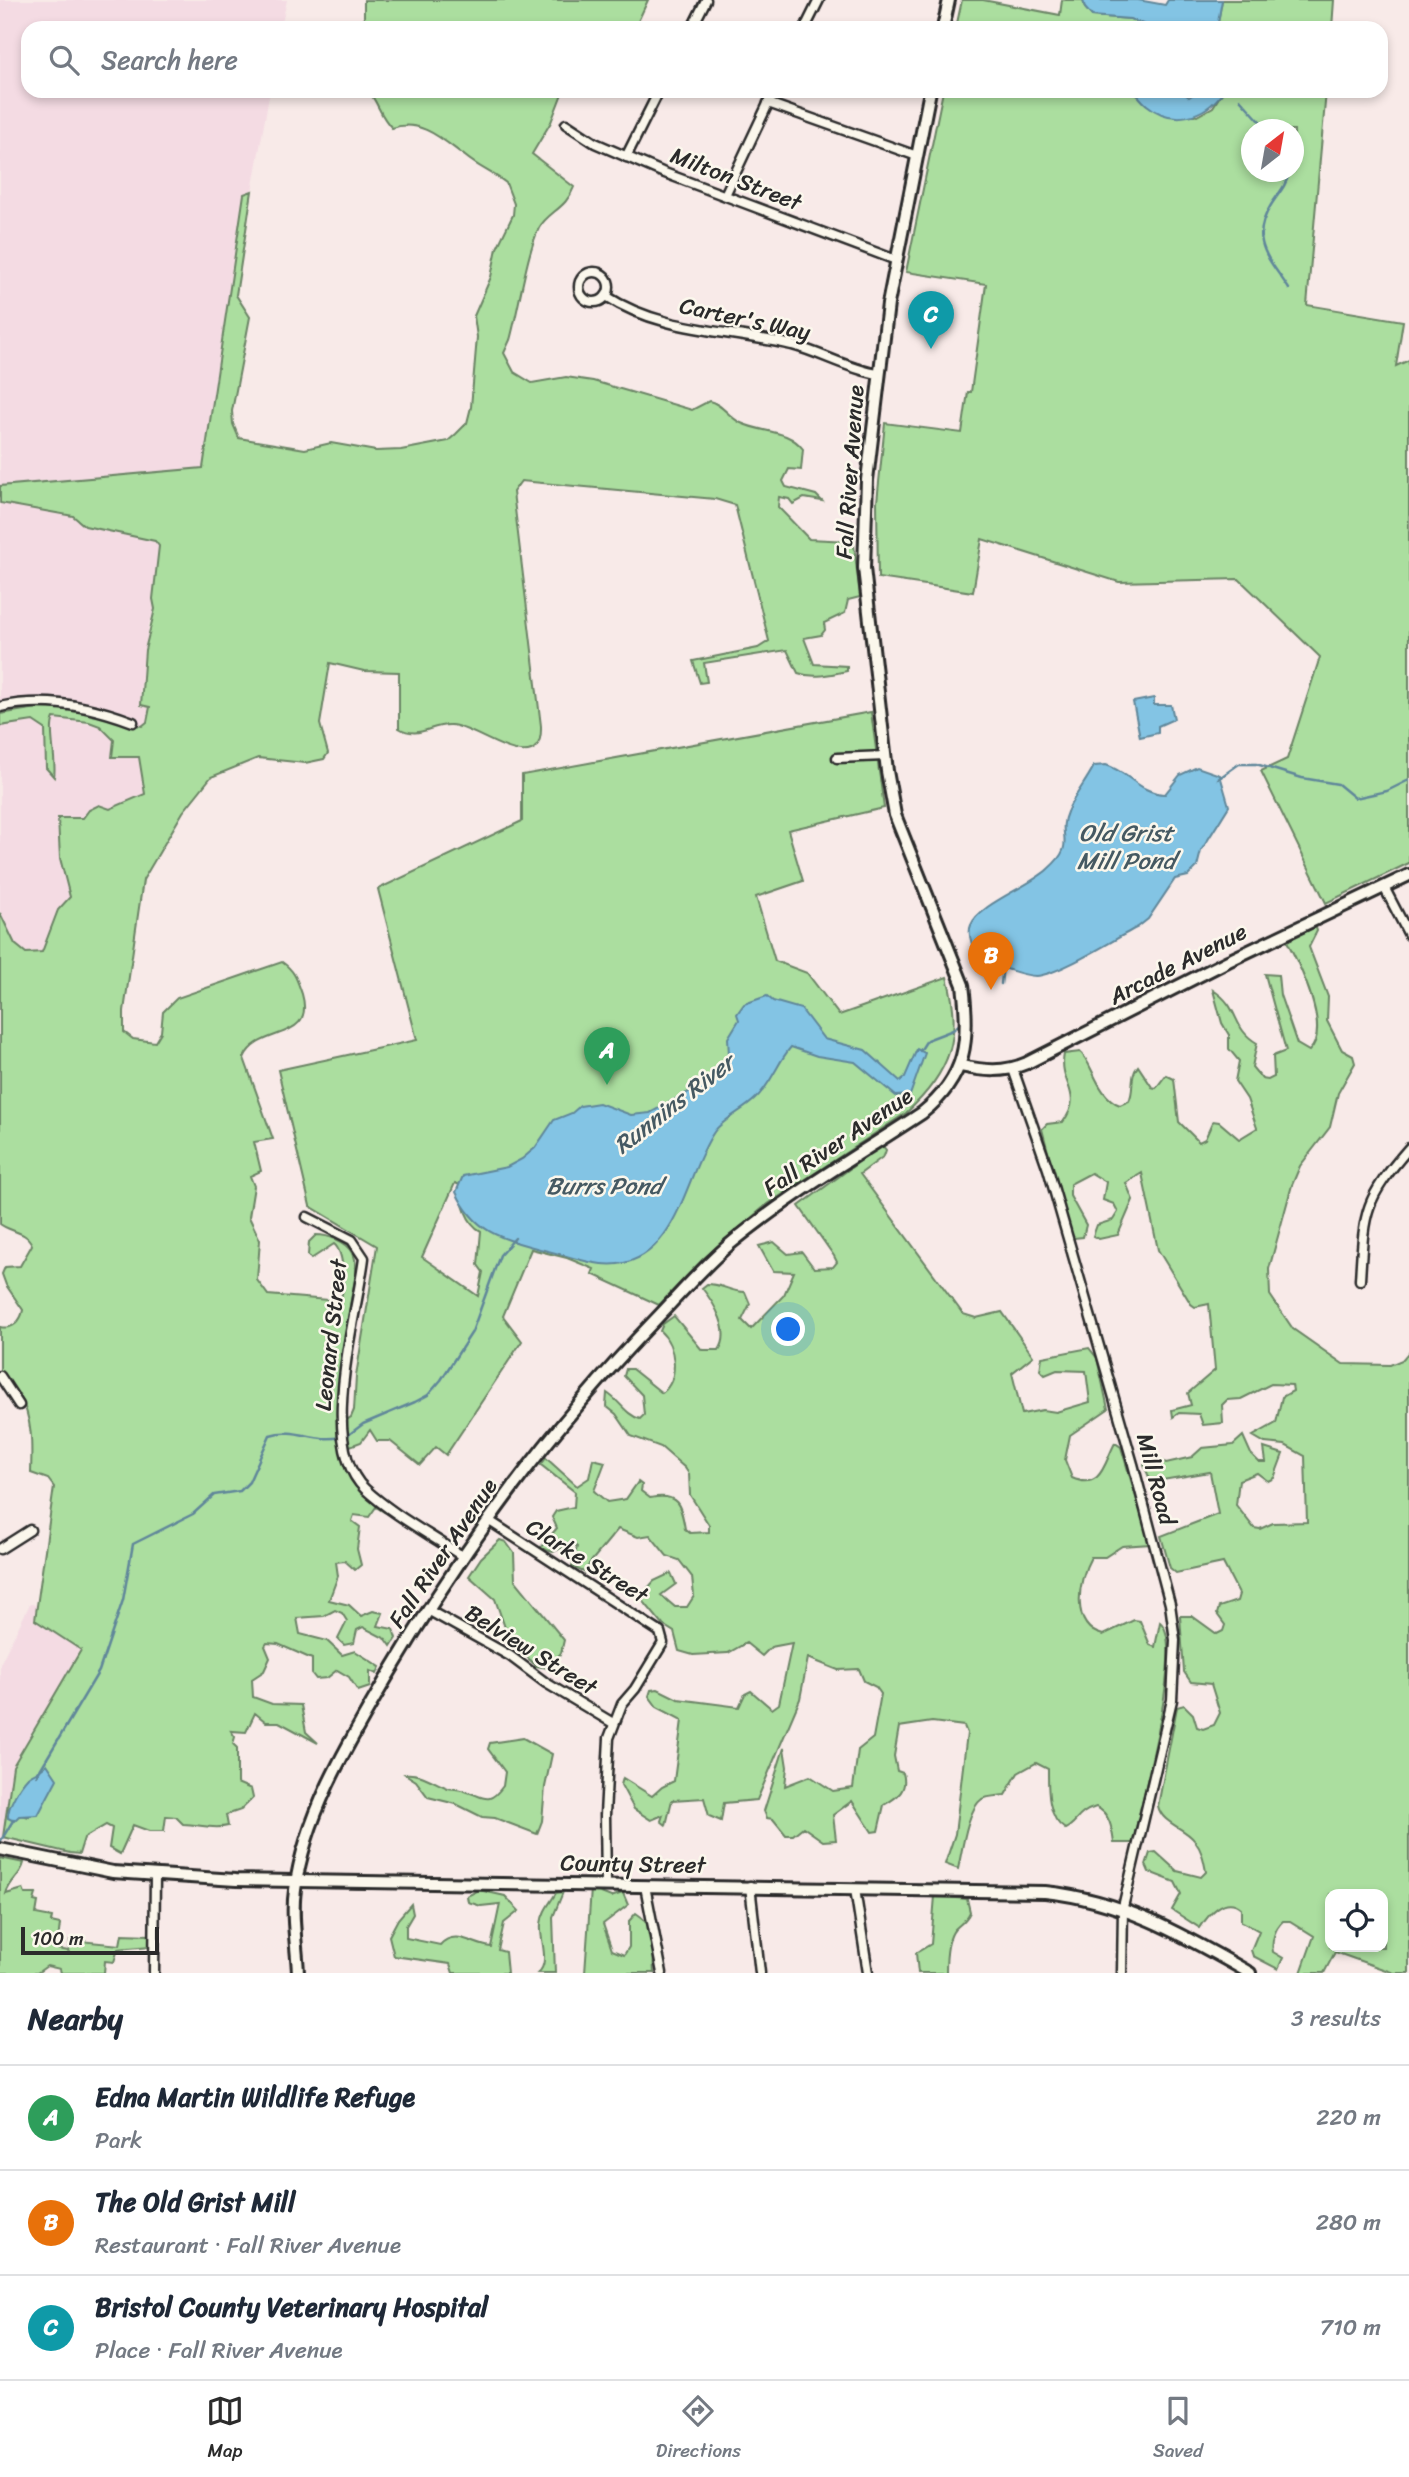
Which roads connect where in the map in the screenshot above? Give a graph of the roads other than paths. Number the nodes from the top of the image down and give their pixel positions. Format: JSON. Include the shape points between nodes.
{"nodes":[{"id":1,"x":706,"y":0,"type":"edge"},
{"id":2,"x":819,"y":0,"type":"edge"},
{"id":3,"x":949,"y":0,"type":"edge"},
{"id":4,"x":696,"y":21,"type":"edge"},
{"id":5,"x":808,"y":21,"type":"edge"},
{"id":6,"x":944,"y":21,"type":"edge"},
{"id":7,"x":656,"y":98,"type":"edge"},
{"id":8,"x":770,"y":98,"type":"edge"},
{"id":9,"x":929,"y":98,"type":"edge"},
{"id":10,"x":768,"y":103,"type":"junction"},
{"id":11,"x":566,"y":124,"type":"dead end"},
{"id":12,"x":917,"y":156,"type":"junction"},
{"id":13,"x":626,"y":157,"type":"junction"},
{"id":14,"x":724,"y":195,"type":"junction"},
{"id":15,"x":896,"y":260,"type":"junction"},
{"id":16,"x":606,"y":296,"type":"dead end"},
{"id":17,"x":878,"y":374,"type":"junction"},
{"id":18,"x":0,"y":707,"type":"edge"},
{"id":19,"x":133,"y":722,"type":"dead end"},
{"id":20,"x":885,"y":756,"type":"junction"},
{"id":21,"x":837,"y":758,"type":"dead end"},
{"id":22,"x":1409,"y":876,"type":"edge"},
{"id":23,"x":1384,"y":887,"type":"junction"},
{"id":24,"x":1409,"y":935,"type":"edge"},
{"id":25,"x":961,"y":1066,"type":"junction"},
{"id":26,"x":1013,"y":1069,"type":"junction"},
{"id":27,"x":1409,"y":1148,"type":"edge"},
{"id":28,"x":307,"y":1217,"type":"dead end"},
{"id":29,"x":1360,"y":1280,"type":"dead end"},
{"id":30,"x":0,"y":1376,"type":"edge"},
{"id":31,"x":19,"y":1405,"type":"dead end"},
{"id":32,"x":488,"y":1520,"type":"junction"},
{"id":33,"x":30,"y":1530,"type":"dead end"},
{"id":34,"x":0,"y":1549,"type":"edge"},
{"id":35,"x":462,"y":1556,"type":"junction"},
{"id":36,"x":428,"y":1610,"type":"junction"},
{"id":37,"x":614,"y":1723,"type":"junction"},
{"id":38,"x":4,"y":1850,"type":"edge"},
{"id":39,"x":155,"y":1875,"type":"junction"},
{"id":40,"x":297,"y":1882,"type":"junction"},
{"id":41,"x":606,"y":1885,"type":"junction"},
{"id":42,"x":645,"y":1886,"type":"junction"},
{"id":43,"x":750,"y":1886,"type":"junction"},
{"id":44,"x":855,"y":1889,"type":"junction"},
{"id":45,"x":1123,"y":1907,"type":"junction"},
{"id":46,"x":154,"y":1973,"type":"edge"},
{"id":47,"x":298,"y":1973,"type":"edge"},
{"id":48,"x":662,"y":1973,"type":"edge"},
{"id":49,"x":760,"y":1973,"type":"edge"},
{"id":50,"x":868,"y":1973,"type":"edge"},
{"id":51,"x":1122,"y":1973,"type":"edge"},
{"id":52,"x":1250,"y":1973,"type":"edge"}],
"edges":[{"from":1,"to":4,"type":"street"},
{"from":2,"to":5,"type":"street"},
{"from":3,"to":6,"type":"main road"},
{"from":7,"to":13,"type":"street"},
{"from":8,"to":10,"type":"street"},
{"from":9,"to":12,"type":"main road","name":"Fall River Avenue"},
{"from":10,"to":12,"type":"street"},
{"from":10,"to":14,"type":"street"},
{"from":11,"to":13,"type":"street","name":"Milton Street"},
{"from":12,"to":15,"type":"main road","name":"Fall River Avenue"},
{"from":13,"to":14,"type":"street","name":"Milton Street"},
{"from":14,"to":15,"type":"street","name":"Milton Street"},
{"from":15,"to":17,"type":"main road","name":"Fall River Avenue"},
{"from":16,"to":17,"type":"street","name":"Carter's Way","via":[[647,318],[796,346]]},
{"from":17,"to":20,"type":"main road","name":"Fall River Avenue","via":[[864,568]]},
{"from":18,"to":19,"type":"street","via":[[52,702],[108,712]]},
{"from":20,"to":21,"type":"street"},
{"from":20,"to":25,"type":"main road","name":"Fall River Avenue","via":[[895,815],[963,985],[967,1015]]},
{"from":22,"to":23,"type":"main road","name":"Arcade Avenue"},
{"from":23,"to":24,"type":"street"},
{"from":23,"to":26,"type":"main road","name":"Arcade Avenue"},
{"from":25,"to":26,"type":"main road","name":"Arcade Avenue"},
{"from":25,"to":32,"type":"main road","name":"Fall River Avenue","via":[[922,1113],[814,1181],[728,1246],[588,1391]]},
{"from":26,"to":45,"type":"street","name":"Mill Road","via":[[1048,1169],[1170,1604],[1175,1640],[1171,1700]]},
{"from":27,"to":29,"type":"street","via":[[1378,1184],[1364,1217]]},
{"from":28,"to":35,"type":"street","name":"Leonard Street","via":[[352,1240],[364,1258],[341,1411],[351,1472],[365,1489]]},
{"from":30,"to":31,"type":"street"},
{"from":32,"to":35,"type":"main road","name":"Fall River Avenue"},
{"from":32,"to":37,"type":"street","name":"Clarke Street","via":[[653,1625],[662,1639],[653,1662]]},
{"from":33,"to":34,"type":"street"},
{"from":35,"to":36,"type":"main road","name":"Fall River Avenue"},
{"from":36,"to":37,"type":"street","name":"Belview Street"},
{"from":36,"to":40,"type":"main road","name":"Fall River Avenue","via":[[337,1769],[308,1837]]},
{"from":37,"to":41,"type":"street","via":[[609,1738],[605,1815]]},
{"from":38,"to":39,"type":"main road","name":"County Street","via":[[113,1872]]},
{"from":39,"to":40,"type":"main road","name":"County Street"},
{"from":39,"to":46,"type":"street"},
{"from":40,"to":41,"type":"main road","name":"County Street"},
{"from":40,"to":47,"type":"main road","name":"Fall River Avenue"},
{"from":41,"to":42,"type":"main road","name":"County Street"},
{"from":42,"to":43,"type":"main road","name":"County Street"},
{"from":42,"to":48,"type":"street"},
{"from":43,"to":44,"type":"main road","name":"County Street"},
{"from":43,"to":49,"type":"street"},
{"from":44,"to":45,"type":"main road","name":"County Street","via":[[1045,1892],[1085,1896]]},
{"from":44,"to":50,"type":"street"},
{"from":45,"to":51,"type":"street","name":"Mill Road"},
{"from":45,"to":52,"type":"main road","name":"County Street"}]}
